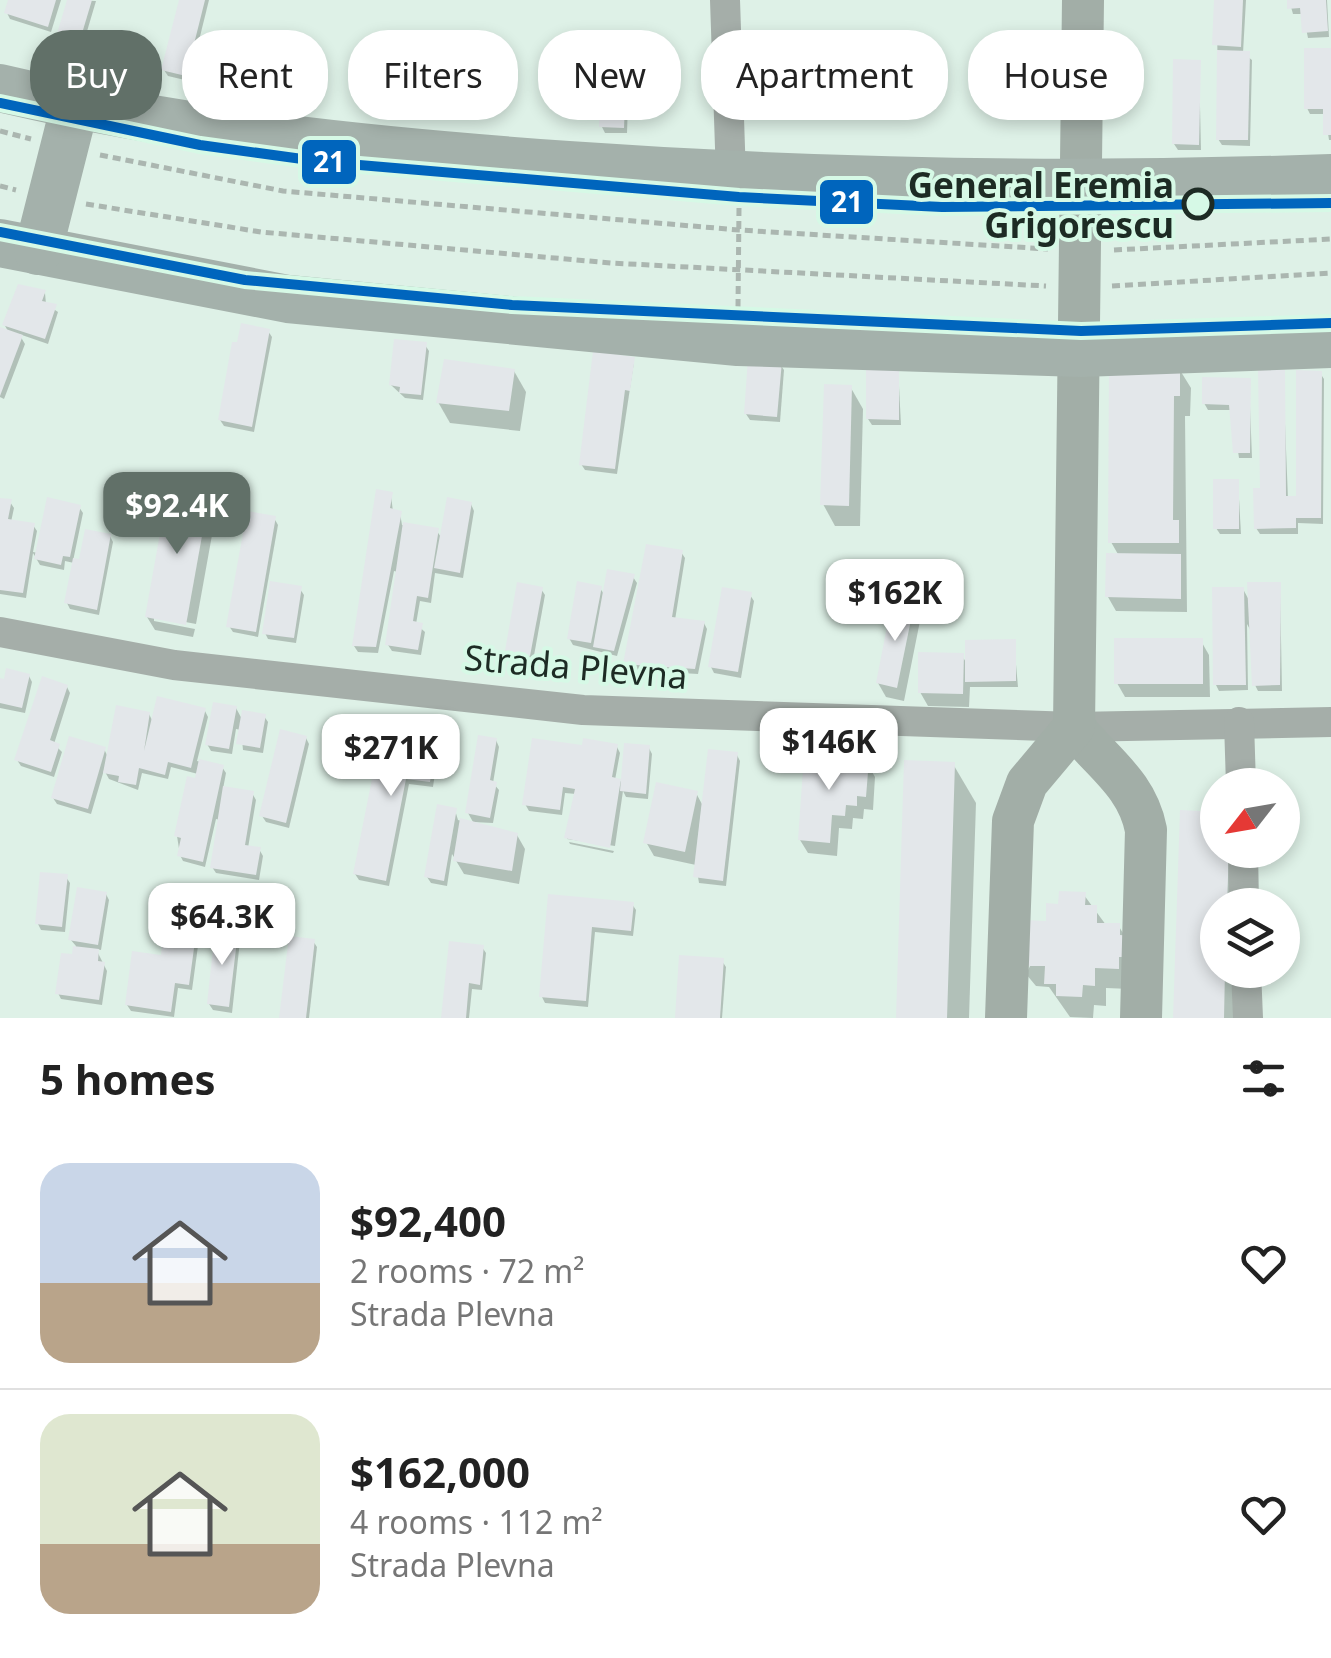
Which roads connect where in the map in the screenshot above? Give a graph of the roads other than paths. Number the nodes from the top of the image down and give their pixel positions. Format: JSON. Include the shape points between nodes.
{"nodes":[{"id":1,"x":724,"y":0,"type":"edge"},
{"id":2,"x":1083,"y":0,"type":"edge"},
{"id":3,"x":0,"y":88,"type":"edge"},
{"id":4,"x":70,"y":126,"type":"junction"},
{"id":5,"x":730,"y":177,"type":"junction"},
{"id":6,"x":1331,"y":178,"type":"edge"},
{"id":7,"x":1078,"y":184,"type":"junction"},
{"id":8,"x":19,"y":247,"type":"edge"},
{"id":9,"x":1331,"y":344,"type":"edge"},
{"id":10,"x":1081,"y":353,"type":"junction"},
{"id":11,"x":0,"y":632,"type":"edge"},
{"id":12,"x":1239,"y":722,"type":"junction"},
{"id":13,"x":1331,"y":722,"type":"edge"},
{"id":14,"x":1074,"y":726,"type":"junction"},
{"id":15,"x":1240,"y":768,"type":"edge"},
{"id":16,"x":1247,"y":988,"type":"edge"},
{"id":17,"x":1006,"y":1018,"type":"edge"},
{"id":18,"x":1141,"y":1018,"type":"edge"},
{"id":19,"x":1248,"y":1018,"type":"edge"}],
"edges":[{"from":1,"to":5,"type":"street"},
{"from":2,"to":7,"type":"street"},
{"from":3,"to":4,"type":"main road"},
{"from":4,"to":5,"type":"main road"},
{"from":4,"to":8,"type":"main road","via":[[51,199]]},
{"from":5,"to":7,"type":"main road"},
{"from":6,"to":7,"type":"main road"},
{"from":7,"to":10,"type":"street"},
{"from":8,"to":10,"type":"main road","via":[[288,299],[738,342]]},
{"from":9,"to":10,"type":"main road"},
{"from":10,"to":14,"type":"street"},
{"from":11,"to":14,"type":"street","name":"Strada Plevna","via":[[174,664],[584,710]]},
{"from":12,"to":13,"type":"street","name":"Strada Plevna"},
{"from":12,"to":14,"type":"street","name":"Strada Plevna"},
{"from":12,"to":15,"type":"street"},
{"from":14,"to":17,"type":"street","via":[[1027,783],[1013,822]]},
{"from":14,"to":18,"type":"street","via":[[1142,808]]},
{"from":16,"to":19,"type":"street"}]}
